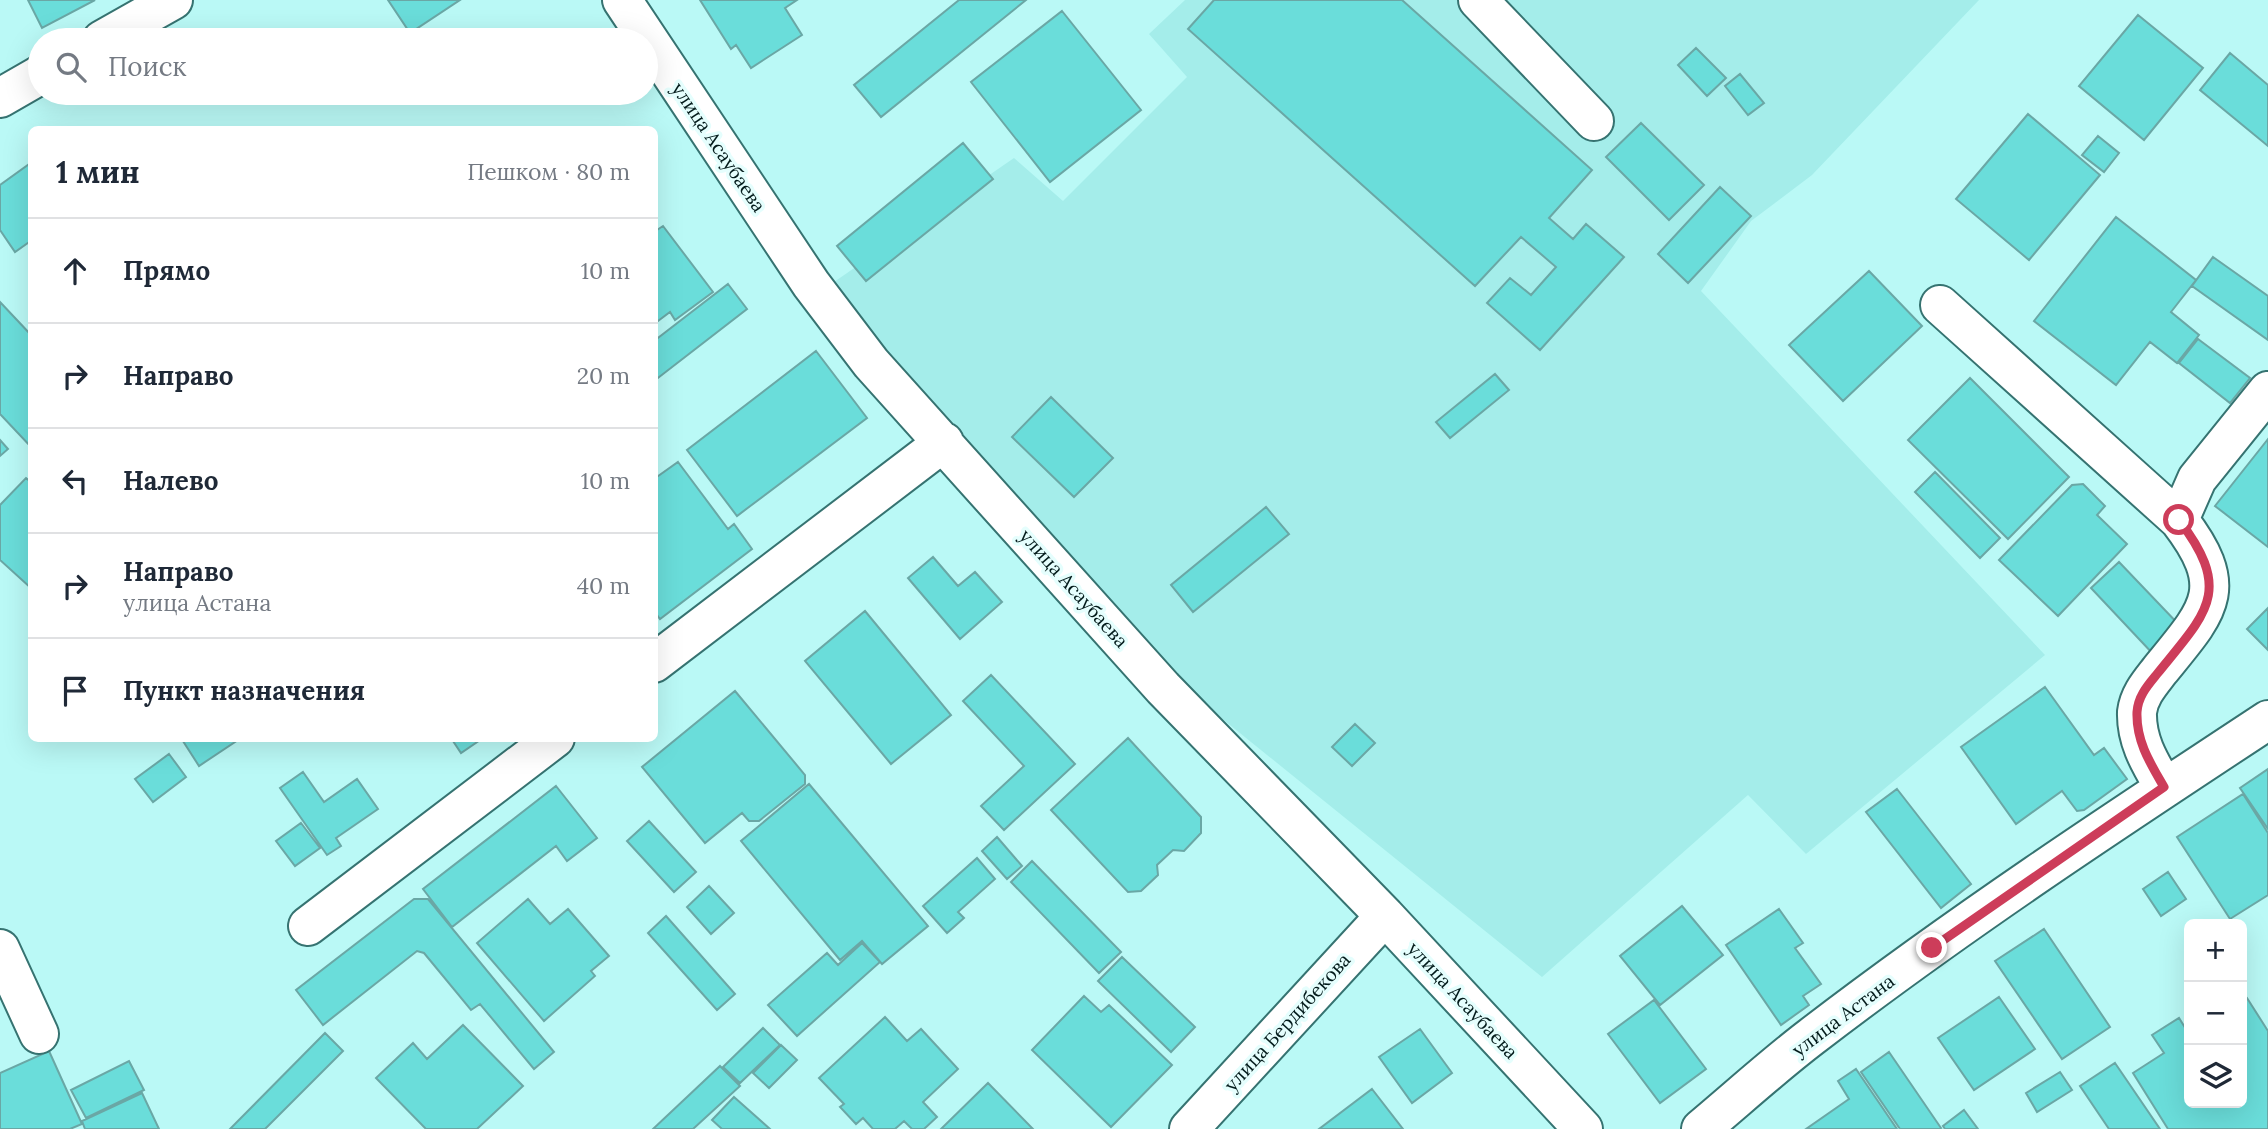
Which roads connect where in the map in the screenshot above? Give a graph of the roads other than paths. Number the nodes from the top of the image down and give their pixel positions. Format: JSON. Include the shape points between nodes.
{"nodes":[{"id":1,"x":173,"y":0,"type":"edge"},
{"id":2,"x":622,"y":0,"type":"edge"},
{"id":3,"x":1478,"y":0,"type":"edge"},
{"id":4,"x":123,"y":28,"type":"edge"},
{"id":5,"x":641,"y":28,"type":"edge"},
{"id":6,"x":658,"y":54,"type":"edge"},
{"id":7,"x":28,"y":82,"type":"edge"},
{"id":8,"x":0,"y":98,"type":"edge"},
{"id":9,"x":1594,"y":121,"type":"dead end"},
{"id":10,"x":1940,"y":304,"type":"dead end"},
{"id":11,"x":2268,"y":391,"type":"edge"},
{"id":12,"x":944,"y":442,"type":"junction"},
{"id":13,"x":2179,"y":520,"type":"junction"},
{"id":14,"x":658,"y":660,"type":"edge"},
{"id":15,"x":2268,"y":720,"type":"edge"},
{"id":16,"x":550,"y":742,"type":"edge"},
{"id":17,"x":2164,"y":787,"type":"junction"},
{"id":18,"x":1385,"y":916,"type":"junction"},
{"id":19,"x":309,"y":926,"type":"dead end"},
{"id":20,"x":0,"y":949,"type":"edge"},
{"id":21,"x":39,"y":1034,"type":"dead end"},
{"id":22,"x":1189,"y":1129,"type":"edge"},
{"id":23,"x":1583,"y":1129,"type":"edge"},
{"id":24,"x":1701,"y":1129,"type":"edge"}],
"edges":[{"from":1,"to":4,"type":"street"},
{"from":2,"to":5,"type":"street","name":"улица Асаубаева"},
{"from":3,"to":9,"type":"street"},
{"from":6,"to":12,"type":"street","name":"улица Асаубаева","via":[[811,284],[871,363]]},
{"from":7,"to":8,"type":"street"},
{"from":10,"to":13,"type":"street"},
{"from":11,"to":13,"type":"street","via":[[2197,479]]},
{"from":12,"to":14,"type":"street"},
{"from":12,"to":18,"type":"street","name":"улица Асаубаева","via":[[1163,688]]},
{"from":13,"to":17,"type":"street","via":[[2205,561],[2211,584],[2207,607],[2143,691],[2137,710],[2141,745]]},
{"from":15,"to":17,"type":"street","name":"улица Астана"},
{"from":16,"to":19,"type":"street"},
{"from":17,"to":24,"type":"street","name":"улица Астана","via":[[1809,1038]]},
{"from":18,"to":22,"type":"street","name":"улица Бердибекова"},
{"from":18,"to":23,"type":"street","name":"улица Асаубаева"},
{"from":20,"to":21,"type":"street"}]}
